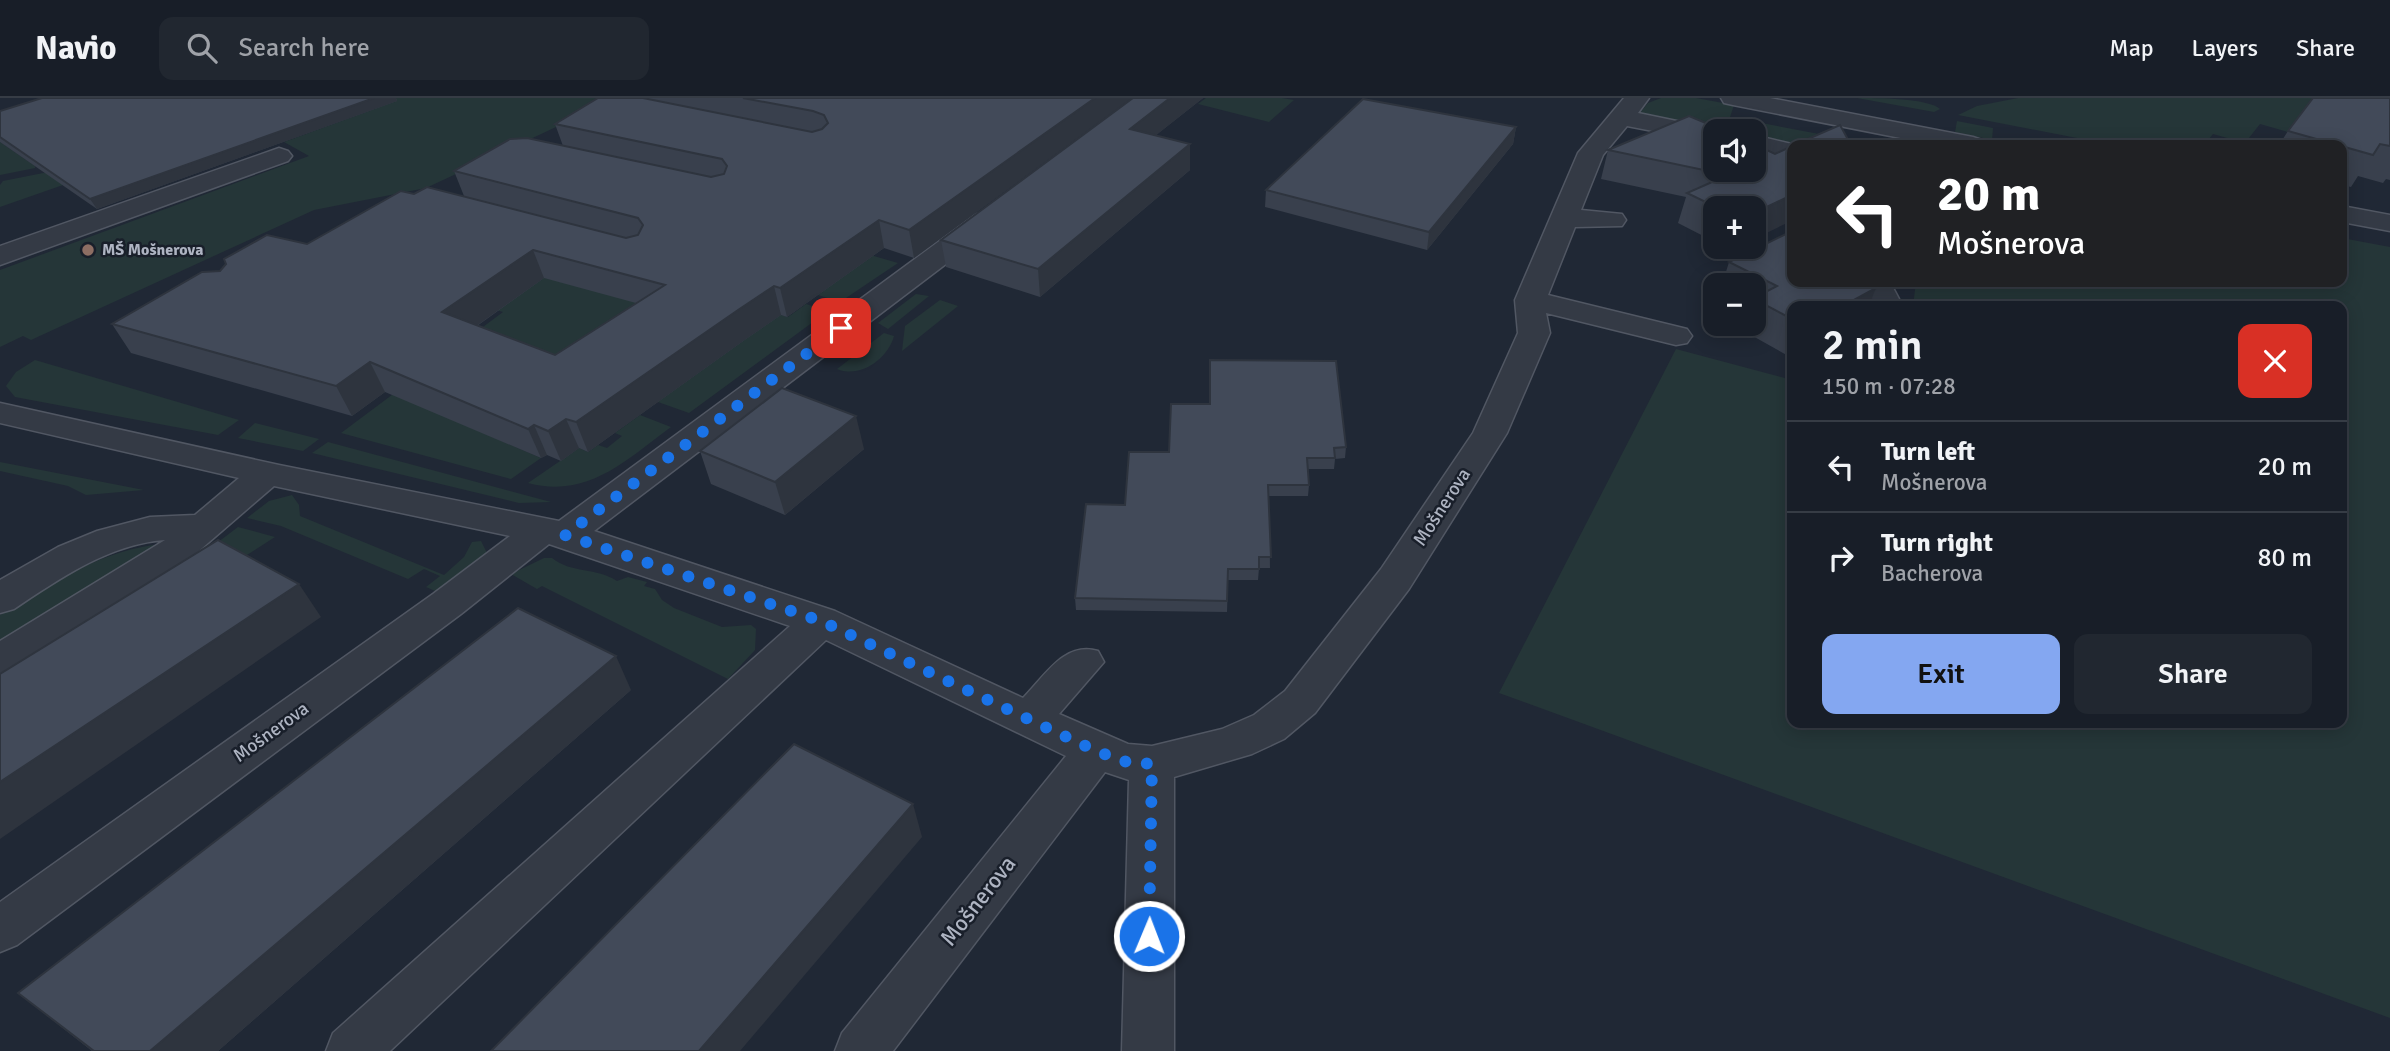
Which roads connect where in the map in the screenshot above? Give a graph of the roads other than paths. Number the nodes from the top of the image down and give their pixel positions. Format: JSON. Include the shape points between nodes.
{"nodes":[{"id":1,"x":1733,"y":98,"type":"edge"},
{"id":2,"x":1821,"y":106,"type":"edge"},
{"id":3,"x":1629,"y":107,"type":"edge"},
{"id":4,"x":1703,"y":131,"type":"edge"},
{"id":5,"x":1954,"y":140,"type":"edge"},
{"id":6,"x":1766,"y":146,"type":"edge"},
{"id":7,"x":1787,"y":151,"type":"edge"},
{"id":8,"x":278,"y":156,"type":"dead end"},
{"id":9,"x":1013,"y":200,"type":"edge"},
{"id":10,"x":2347,"y":215,"type":"edge"},
{"id":11,"x":1564,"y":218,"type":"junction"},
{"id":12,"x":1612,"y":220,"type":"dead end"},
{"id":13,"x":2390,"y":223,"type":"edge"},
{"id":14,"x":0,"y":256,"type":"edge"},
{"id":15,"x":1530,"y":300,"type":"junction"},
{"id":16,"x":1676,"y":336,"type":"dead end"},
{"id":17,"x":0,"y":414,"type":"edge"},
{"id":18,"x":268,"y":473,"type":"junction"},
{"id":19,"x":204,"y":527,"type":"junction"},
{"id":20,"x":553,"y":533,"type":"junction"},
{"id":21,"x":0,"y":599,"type":"edge"},
{"id":22,"x":821,"y":621,"type":"junction"},
{"id":23,"x":0,"y":661,"type":"edge"},
{"id":24,"x":1083,"y":662,"type":"dead end"},
{"id":25,"x":1028,"y":719,"type":"junction"},
{"id":26,"x":1096,"y":751,"type":"junction"},
{"id":27,"x":1152,"y":764,"type":"junction"},
{"id":28,"x":0,"y":930,"type":"edge"},
{"id":29,"x":352,"y":1051,"type":"edge"},
{"id":30,"x":861,"y":1051,"type":"edge"},
{"id":31,"x":1148,"y":1051,"type":"edge"}],
"edges":[{"from":1,"to":2,"type":"street"},
{"from":2,"to":5,"type":"street"},
{"from":3,"to":4,"type":"street"},
{"from":3,"to":11,"type":"street","name":"Mošnerova","via":[[1591,153]]},
{"from":6,"to":7,"type":"street"},
{"from":8,"to":14,"type":"street"},
{"from":9,"to":20,"type":"street"},
{"from":10,"to":13,"type":"street"},
{"from":11,"to":12,"type":"street"},
{"from":11,"to":15,"type":"street","name":"Mošnerova"},
{"from":15,"to":16,"type":"street"},
{"from":15,"to":27,"type":"street","name":"Mošnerova","via":[[1534,333],[1490,433],[1395,579],[1300,702],[1269,727],[1237,742]]},
{"from":17,"to":18,"type":"street","name":"Mošnerova"},
{"from":18,"to":19,"type":"street"},
{"from":18,"to":20,"type":"street","name":"Mošnerova"},
{"from":19,"to":21,"type":"street","via":[[151,528],[116,538],[74,554]]},
{"from":19,"to":23,"type":"street","via":[[166,559]]},
{"from":20,"to":22,"type":"street","name":"Mošnerova"},
{"from":20,"to":28,"type":"street","name":"Mošnerova","via":[[447,604]]},
{"from":22,"to":25,"type":"street","name":"Mošnerova"},
{"from":22,"to":29,"type":"street"},
{"from":24,"to":25,"type":"street"},
{"from":25,"to":26,"type":"street","name":"Mošnerova"},
{"from":26,"to":27,"type":"street","name":"Mošnerova","via":[[1127,762]]},
{"from":26,"to":30,"type":"street","name":"Mošnerova"},
{"from":27,"to":31,"type":"street"}]}
